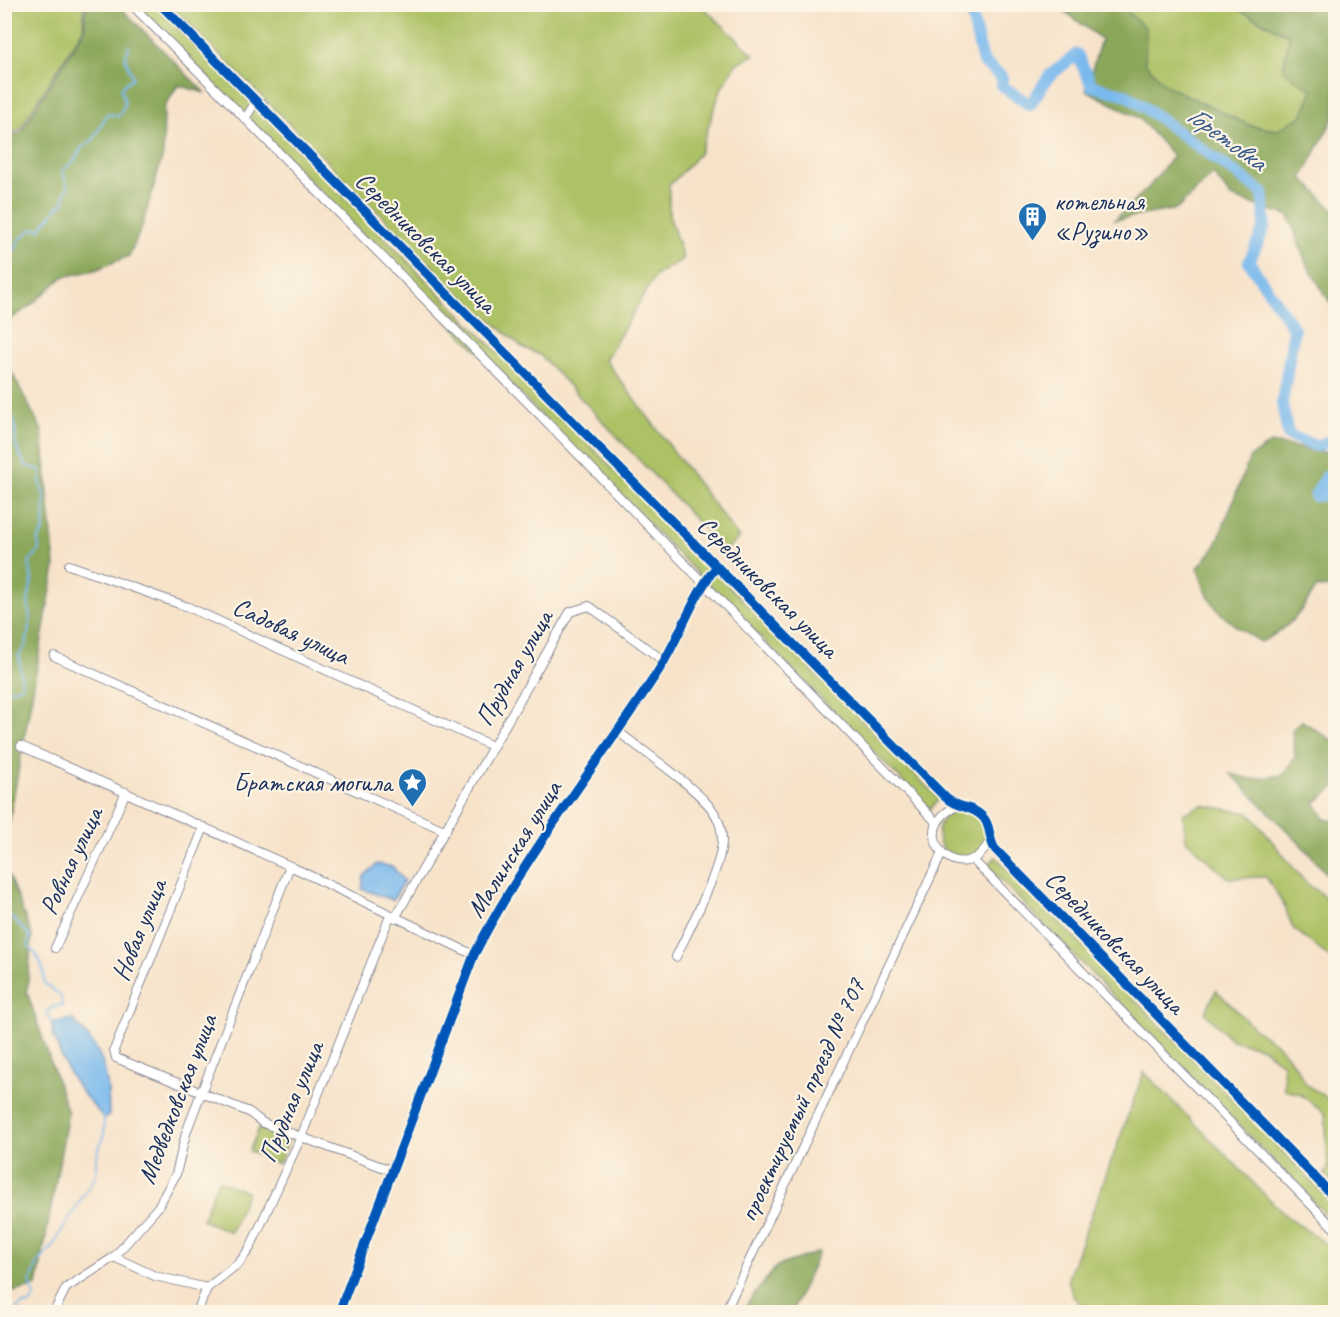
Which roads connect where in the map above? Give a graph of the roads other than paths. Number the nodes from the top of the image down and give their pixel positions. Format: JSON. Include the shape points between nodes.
{"nodes":[{"id":1,"x":131,"y":4,"type":"edge"},
{"id":2,"x":160,"y":4,"type":"edge"},
{"id":3,"x":259,"y":104,"type":"junction"},
{"id":4,"x":245,"y":119,"type":"junction"},
{"id":5,"x":69,"y":566,"type":"dead end"},
{"id":6,"x":717,"y":566,"type":"junction"},
{"id":7,"x":704,"y":583,"type":"junction"},
{"id":8,"x":54,"y":656,"type":"dead end"},
{"id":9,"x":664,"y":661,"type":"junction"},
{"id":10,"x":616,"y":730,"type":"junction"},
{"id":11,"x":492,"y":746,"type":"junction"},
{"id":12,"x":21,"y":747,"type":"dead end"},
{"id":13,"x":126,"y":792,"type":"junction"},
{"id":14,"x":955,"y":807,"type":"junction"},
{"id":15,"x":937,"y":823,"type":"junction"},
{"id":16,"x":204,"y":827,"type":"junction"},
{"id":17,"x":446,"y":831,"type":"junction"},
{"id":18,"x":990,"y":842,"type":"junction"},
{"id":19,"x":942,"y":853,"type":"junction"},
{"id":20,"x":973,"y":860,"type":"junction"},
{"id":21,"x":290,"y":866,"type":"junction"},
{"id":22,"x":392,"y":917,"type":"junction"},
{"id":23,"x":55,"y":948,"type":"dead end"},
{"id":24,"x":474,"y":955,"type":"junction"},
{"id":25,"x":676,"y":957,"type":"dead end"},
{"id":26,"x":201,"y":1093,"type":"junction"},
{"id":27,"x":301,"y":1137,"type":"junction"},
{"id":28,"x":393,"y":1171,"type":"junction"},
{"id":29,"x":1335,"y":1198,"type":"edge"},
{"id":30,"x":1335,"y":1230,"type":"edge"},
{"id":31,"x":114,"y":1257,"type":"junction"},
{"id":32,"x":207,"y":1288,"type":"junction"},
{"id":33,"x":54,"y":1312,"type":"edge"},
{"id":34,"x":197,"y":1312,"type":"edge"},
{"id":35,"x":339,"y":1312,"type":"edge"},
{"id":36,"x":725,"y":1312,"type":"edge"}],
"edges":[{"from":1,"to":4,"type":"street","name":"Середниковская улица"},
{"from":2,"to":3,"type":"street","name":"Середниковская улица"},
{"from":3,"to":4,"type":"street","via":[[249,110]]},
{"from":3,"to":6,"type":"street","name":"Середниковская улица"},
{"from":4,"to":7,"type":"street","name":"Середниковская улица"},
{"from":5,"to":11,"type":"street","name":"Садовая улица","via":[[188,607]]},
{"from":6,"to":7,"type":"street","name":"Малинская улица"},
{"from":6,"to":14,"type":"street","name":"Середниковская улица"},
{"from":7,"to":9,"type":"street","name":"Малинская улица"},
{"from":7,"to":15,"type":"street","name":"Середниковская улица"},
{"from":8,"to":17,"type":"street"},
{"from":9,"to":10,"type":"street","name":"Малинская улица"},
{"from":9,"to":11,"type":"street","name":"Прудная улица","via":[[589,606],[570,612]]},
{"from":10,"to":24,"type":"street","name":"Малинская улица","via":[[497,910]]},
{"from":10,"to":25,"type":"street","via":[[692,790],[715,813],[720,826],[722,841],[708,887]]},
{"from":11,"to":17,"type":"street","name":"Прудная улица"},
{"from":12,"to":13,"type":"street"},
{"from":13,"to":16,"type":"street"},
{"from":13,"to":23,"type":"street","name":"Ровная улица"},
{"from":14,"to":15,"type":"street"},
{"from":14,"to":18,"type":"street","name":"Середниковская улица","via":[[974,810],[984,819],[990,830]]},
{"from":15,"to":19,"type":"street","via":[[936,842]]},
{"from":16,"to":21,"type":"street"},
{"from":16,"to":26,"type":"street","name":"Новая улица","via":[[114,1050],[116,1058]]},
{"from":17,"to":22,"type":"street","name":"Прудная улица"},
{"from":18,"to":20,"type":"street","via":[[983,854]]},
{"from":18,"to":29,"type":"street","name":"Середниковская улица"},
{"from":19,"to":20,"type":"street","via":[[959,862]]},
{"from":19,"to":36,"type":"street","name":"проектируемый проезд № 707"},
{"from":20,"to":30,"type":"street","name":"Середниковская улица"},
{"from":21,"to":22,"type":"street"},
{"from":21,"to":26,"type":"street","name":"Медведковская улица"},
{"from":22,"to":24,"type":"street"},
{"from":22,"to":27,"type":"street","name":"Прудная улица"},
{"from":24,"to":28,"type":"street","name":"Малинская улица"},
{"from":26,"to":27,"type":"street"},
{"from":26,"to":31,"type":"street","name":"Медведковская улица","via":[[176,1174],[158,1207]]},
{"from":27,"to":28,"type":"street"},
{"from":27,"to":32,"type":"street","name":"Прудная улица","via":[[250,1248],[239,1263]]},
{"from":28,"to":35,"type":"street","name":"Малинская улица"},
{"from":31,"to":32,"type":"street","via":[[155,1276]]},
{"from":31,"to":33,"type":"street","name":"Медведковская улица","via":[[66,1288]]},
{"from":32,"to":34,"type":"street"}]}
